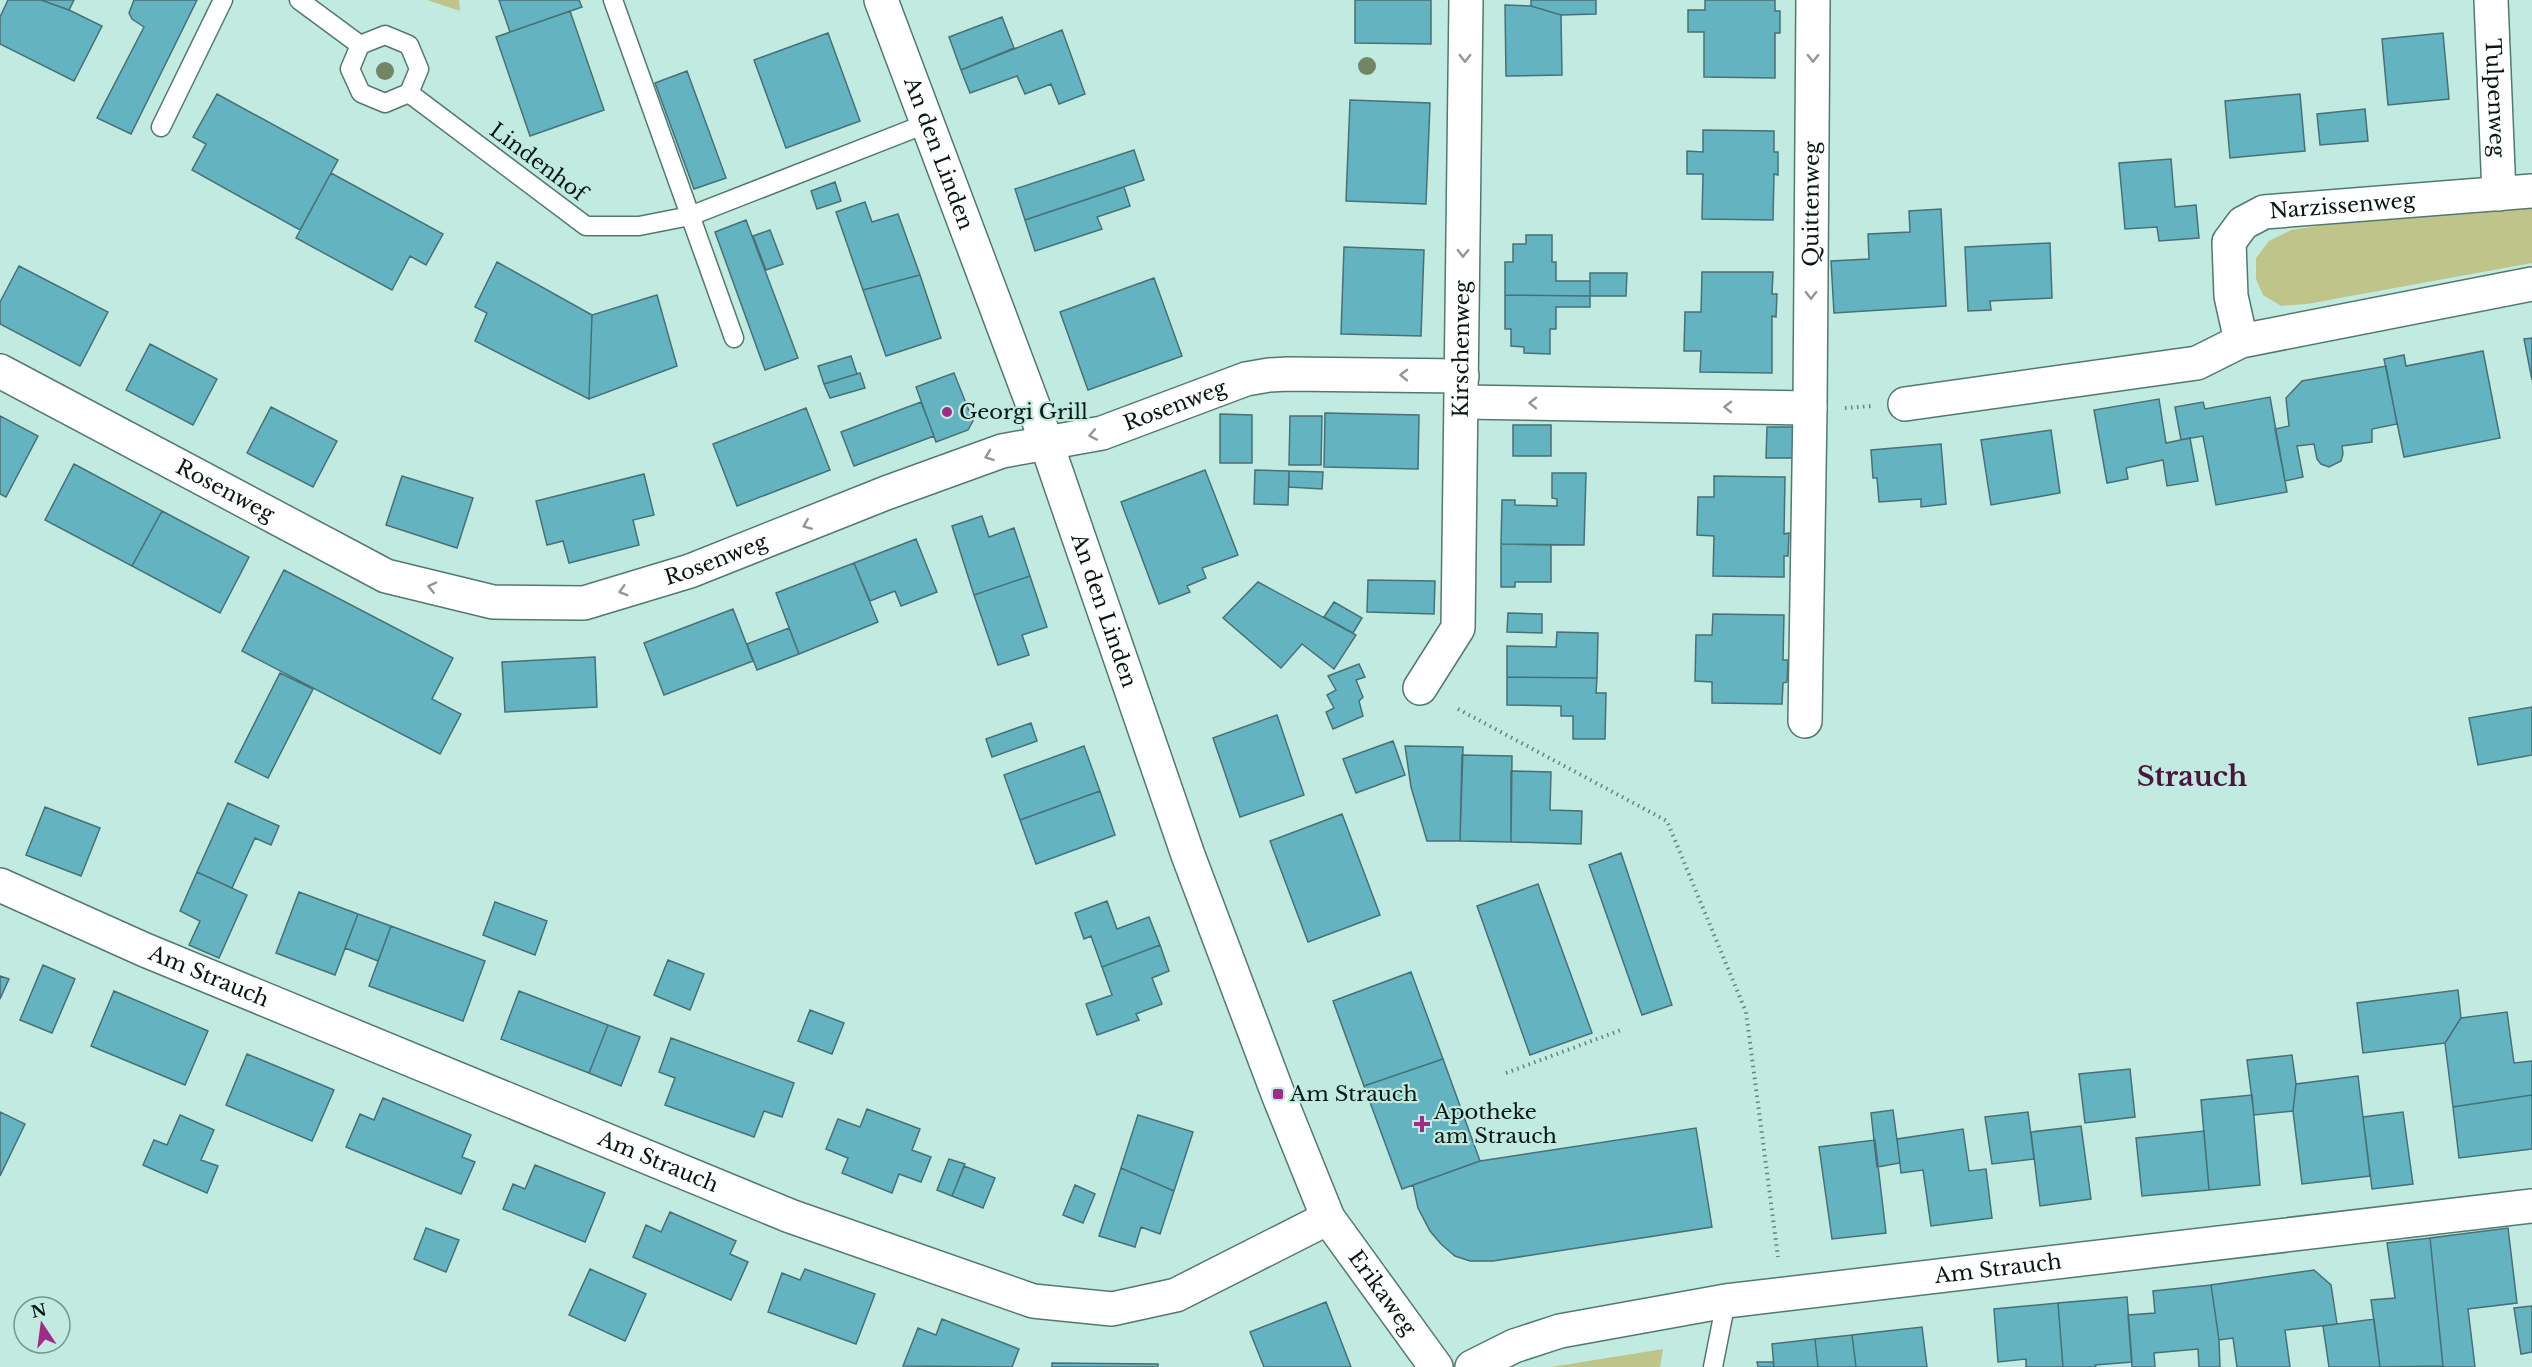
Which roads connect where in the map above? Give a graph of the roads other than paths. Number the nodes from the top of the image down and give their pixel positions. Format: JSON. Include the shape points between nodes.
{"nodes":[{"id":1,"x":223,"y":0,"type":"edge"},
{"id":2,"x":299,"y":0,"type":"edge"},
{"id":3,"x":614,"y":0,"type":"edge"},
{"id":4,"x":881,"y":0,"type":"edge"},
{"id":5,"x":1466,"y":0,"type":"edge"},
{"id":6,"x":1813,"y":0,"type":"edge"},
{"id":7,"x":2491,"y":0,"type":"edge"},
{"id":8,"x":360,"y":45,"type":"junction"},
{"id":9,"x":409,"y":93,"type":"junction"},
{"id":10,"x":928,"y":123,"type":"junction"},
{"id":11,"x":161,"y":127,"type":"dead end"},
{"id":12,"x":2532,"y":191,"type":"edge"},
{"id":13,"x":2499,"y":194,"type":"junction"},
{"id":14,"x":690,"y":216,"type":"junction"},
{"id":15,"x":2532,"y":284,"type":"edge"},
{"id":16,"x":734,"y":338,"type":"dead end"},
{"id":17,"x":2241,"y":341,"type":"junction"},
{"id":18,"x":0,"y":371,"type":"edge"},
{"id":19,"x":1462,"y":389,"type":"junction"},
{"id":20,"x":1905,"y":404,"type":"road end"},
{"id":21,"x":1810,"y":408,"type":"junction"},
{"id":22,"x":1046,"y":443,"type":"junction"},
{"id":23,"x":1420,"y":688,"type":"dead end"},
{"id":24,"x":1805,"y":721,"type":"dead end"},
{"id":25,"x":0,"y":885,"type":"edge"},
{"id":26,"x":2532,"y":1206,"type":"edge"},
{"id":27,"x":1328,"y":1218,"type":"junction"},
{"id":28,"x":1726,"y":1301,"type":"junction"},
{"id":29,"x":1436,"y":1367,"type":"edge"},
{"id":30,"x":1472,"y":1367,"type":"edge"},
{"id":31,"x":1713,"y":1367,"type":"edge"}],
"edges":[{"from":1,"to":11,"type":"lane"},
{"from":2,"to":8,"type":"lane"},
{"from":3,"to":14,"type":"lane"},
{"from":4,"to":10,"type":"street","name":"An den Linden"},
{"from":5,"to":19,"type":"street","name":"Kirschenweg","one_way":true},
{"from":6,"to":21,"type":"street","name":"Quittenweg","one_way":true},
{"from":7,"to":13,"type":"street","name":"Tulpenweg"},
{"from":8,"to":9,"type":"lane","via":[[350,69],[361,93],[385,103]]},
{"from":8,"to":9,"type":"lane","via":[[385,34],[409,45],[419,69]]},
{"from":9,"to":14,"type":"lane","name":"Lindenhof","via":[[585,226],[639,226]]},
{"from":10,"to":14,"type":"lane","name":"Lindenhof"},
{"from":10,"to":22,"type":"street","name":"An den Linden"},
{"from":12,"to":13,"type":"street","name":"Narzissenweg"},
{"from":13,"to":17,"type":"street","name":"Narzissenweg","via":[[2264,212],[2243,223],[2229,242],[2231,297]]},
{"from":14,"to":16,"type":"lane"},
{"from":15,"to":17,"type":"street"},
{"from":17,"to":20,"type":"street","via":[[2197,363]]},
{"from":22,"to":18,"type":"street","name":"Rosenweg","one_way":true,"via":[[1002,451],[690,572],[584,603],[493,602],[386,576]]},
{"from":21,"to":19,"type":"street","one_way":true},
{"from":19,"to":22,"type":"street","name":"Rosenweg","one_way":true,"via":[[1269,375],[1246,379],[1102,433]]},
{"from":19,"to":23,"type":"street","name":"Kirschenweg","via":[[1458,628]]},
{"from":21,"to":24,"type":"street","name":"Quittenweg"},
{"from":22,"to":27,"type":"street","name":"An den Linden","via":[[1188,855]]},
{"from":25,"to":27,"type":"street","name":"Am Strauch","via":[[145,951],[790,1216],[1033,1301],[1112,1309],[1176,1295]]},
{"from":26,"to":28,"type":"street","name":"Am Strauch"},
{"from":27,"to":29,"type":"street","name":"Erikaweg"},
{"from":28,"to":30,"type":"street","name":"Am Strauch","via":[[1560,1331],[1514,1346]]},
{"from":28,"to":31,"type":"lane"}]}
